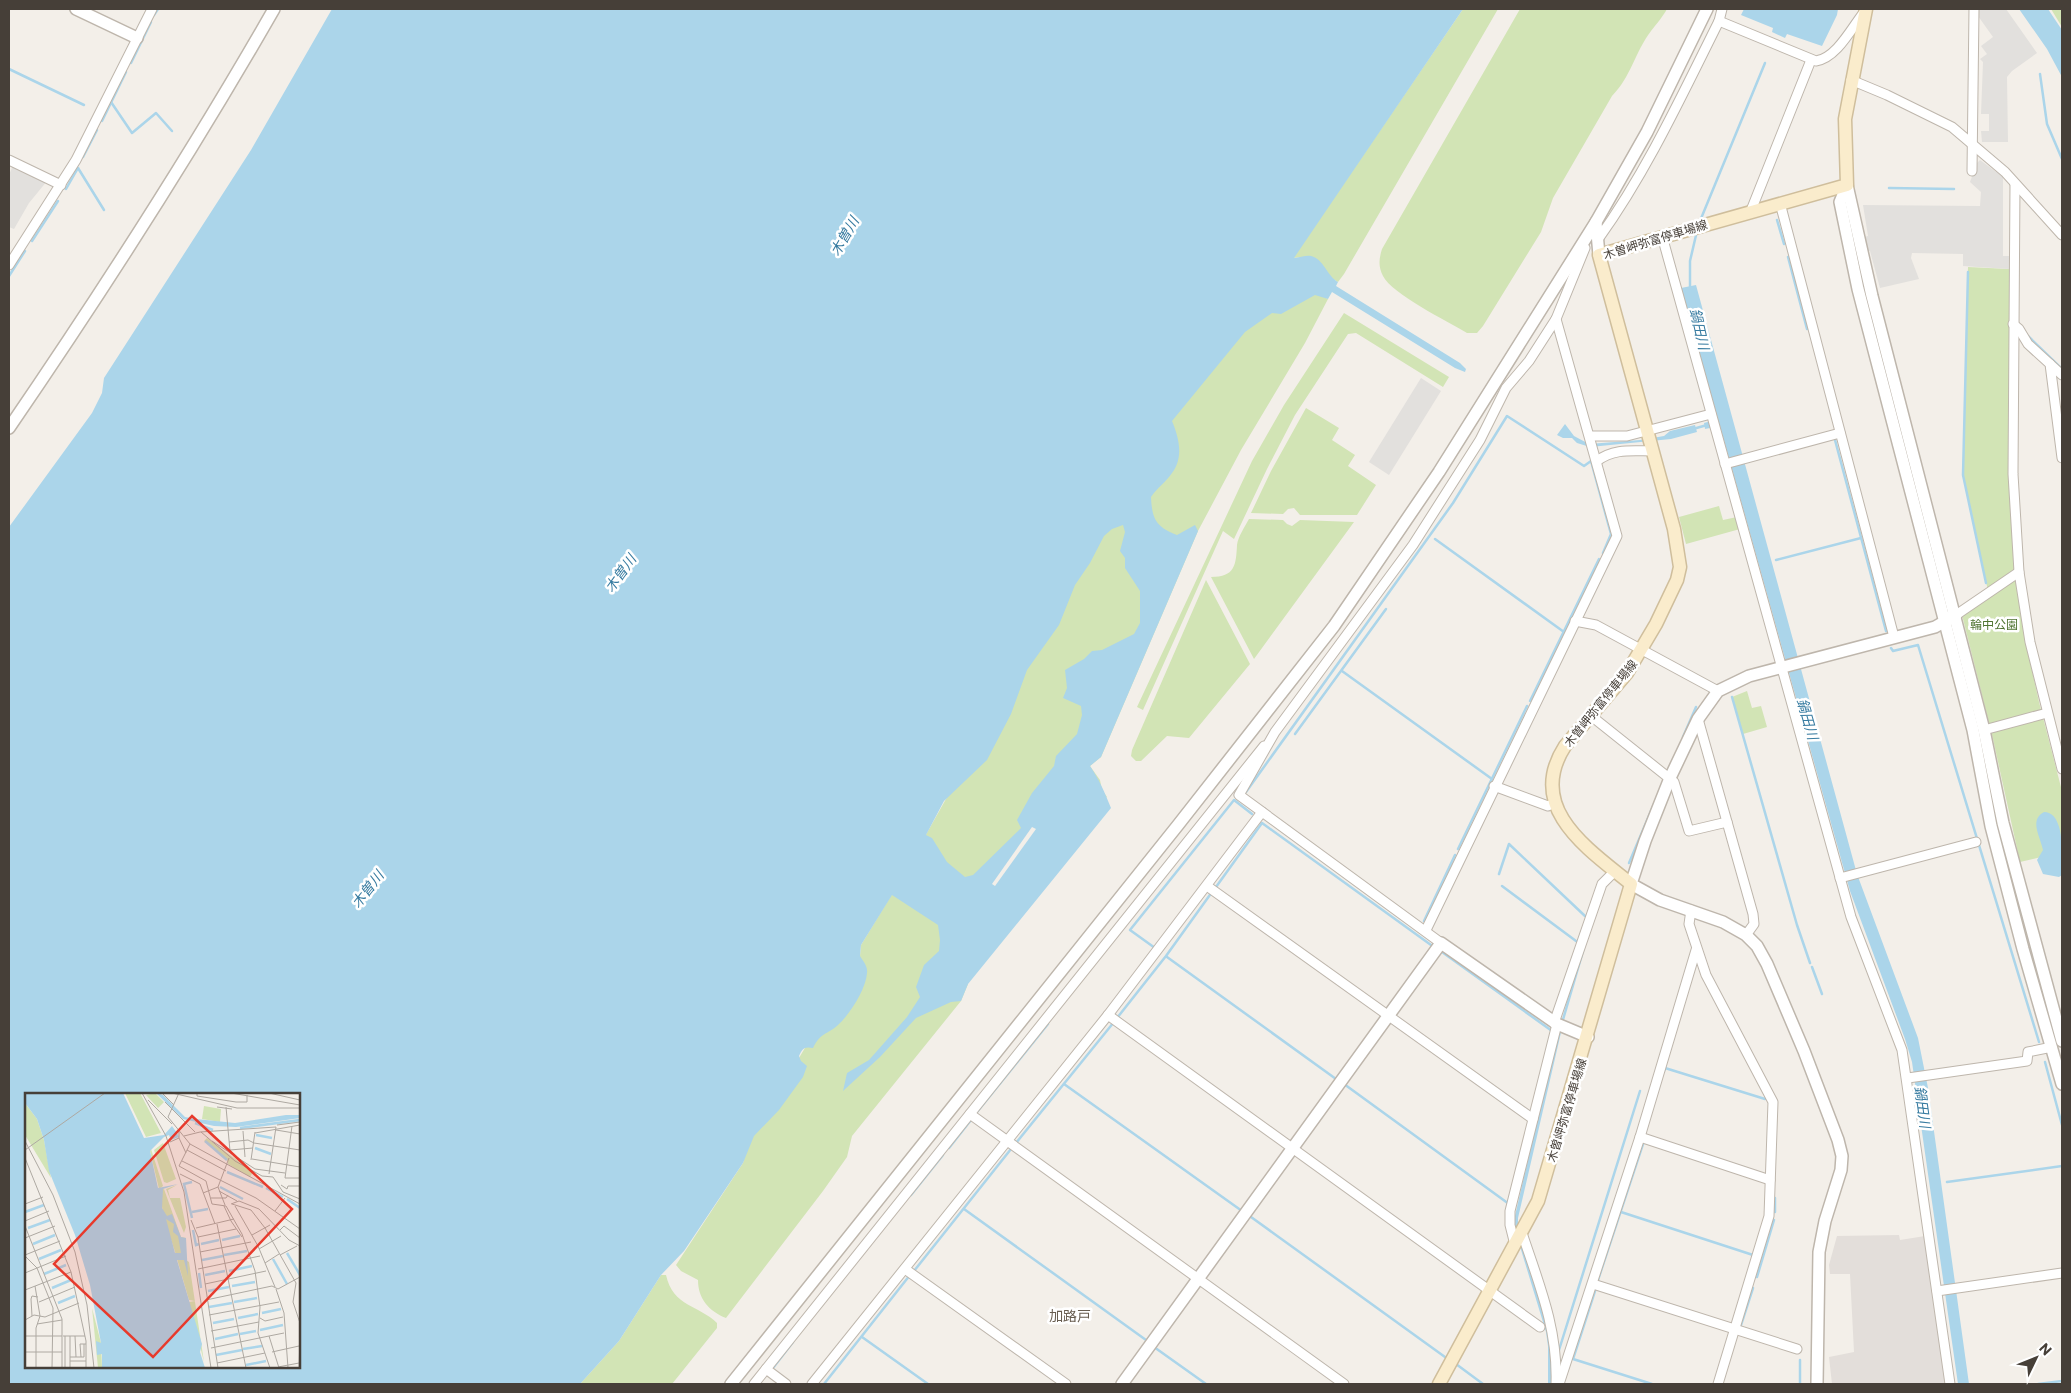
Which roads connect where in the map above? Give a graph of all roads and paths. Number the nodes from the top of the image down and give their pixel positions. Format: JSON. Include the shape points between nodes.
{"nodes":[{"id":1,"x":76,"y":9,"type":"edge"},
{"id":2,"x":152,"y":9,"type":"edge"},
{"id":3,"x":274,"y":9,"type":"edge"},
{"id":4,"x":1707,"y":9,"type":"edge"},
{"id":5,"x":1722,"y":9,"type":"edge"},
{"id":6,"x":1974,"y":9,"type":"edge"},
{"id":7,"x":1865,"y":10,"type":"edge"},
{"id":8,"x":1719,"y":21,"type":"junction"},
{"id":9,"x":137,"y":38,"type":"junction"},
{"id":10,"x":1811,"y":60,"type":"junction"},
{"id":11,"x":1851,"y":80,"type":"junction"},
{"id":12,"x":1973,"y":147,"type":"junction"},
{"id":13,"x":9,"y":160,"type":"edge"},
{"id":14,"x":1972,"y":172,"type":"dead end"},
{"id":15,"x":2015,"y":184,"type":"junction"},
{"id":16,"x":62,"y":185,"type":"junction"},
{"id":17,"x":1847,"y":185,"type":"junction"},
{"id":18,"x":1780,"y":203,"type":"junction"},
{"id":19,"x":1750,"y":213,"type":"junction"},
{"id":20,"x":1596,"y":222,"type":"junction"},
{"id":21,"x":1662,"y":236,"type":"junction"},
{"id":22,"x":2062,"y":236,"type":"edge"},
{"id":23,"x":1599,"y":238,"type":"junction"},
{"id":24,"x":1599,"y":255,"type":"junction"},
{"id":25,"x":9,"y":265,"type":"edge"},
{"id":26,"x":1556,"y":319,"type":"junction"},
{"id":27,"x":2013,"y":324,"type":"junction"},
{"id":28,"x":2050,"y":364,"type":"junction"},
{"id":29,"x":2062,"y":375,"type":"edge"},
{"id":30,"x":1712,"y":416,"type":"junction"},
{"id":31,"x":9,"y":428,"type":"edge"},
{"id":32,"x":1840,"y":432,"type":"junction"},
{"id":33,"x":1650,"y":440,"type":"junction"},
{"id":34,"x":1592,"y":443,"type":"junction"},
{"id":35,"x":2062,"y":458,"type":"edge"},
{"id":36,"x":1597,"y":461,"type":"junction"},
{"id":37,"x":1726,"y":463,"type":"junction"},
{"id":38,"x":2019,"y":572,"type":"junction"},
{"id":39,"x":1950,"y":618,"type":"junction"},
{"id":40,"x":1575,"y":622,"type":"junction"},
{"id":41,"x":1894,"y":637,"type":"junction"},
{"id":42,"x":1642,"y":651,"type":"junction"},
{"id":43,"x":1781,"y":667,"type":"junction"},
{"id":44,"x":1718,"y":691,"type":"junction"},
{"id":45,"x":2047,"y":713,"type":"junction"},
{"id":46,"x":1590,"y":715,"type":"junction"},
{"id":47,"x":1698,"y":719,"type":"junction"},
{"id":48,"x":1984,"y":730,"type":"junction"},
{"id":49,"x":1275,"y":732,"type":"junction"},
{"id":50,"x":2061,"y":759,"type":"edge"},
{"id":51,"x":2062,"y":769,"type":"edge"},
{"id":52,"x":1670,"y":778,"type":"junction"},
{"id":53,"x":1494,"y":786,"type":"junction"},
{"id":54,"x":1554,"y":804,"type":"junction"},
{"id":55,"x":1262,"y":812,"type":"junction"},
{"id":56,"x":1727,"y":822,"type":"junction"},
{"id":57,"x":1976,"y":842,"type":"dead end"},
{"id":58,"x":1615,"y":871,"type":"junction"},
{"id":59,"x":1842,"y":878,"type":"junction"},
{"id":60,"x":1632,"y":884,"type":"junction"},
{"id":61,"x":1208,"y":886,"type":"junction"},
{"id":62,"x":1691,"y":910,"type":"junction"},
{"id":63,"x":1426,"y":930,"type":"junction"},
{"id":64,"x":1746,"y":935,"type":"junction"},
{"id":65,"x":1441,"y":943,"type":"junction"},
{"id":66,"x":1696,"y":950,"type":"junction"},
{"id":67,"x":1108,"y":1015,"type":"junction"},
{"id":68,"x":1388,"y":1015,"type":"junction"},
{"id":69,"x":1555,"y":1024,"type":"junction"},
{"id":70,"x":1588,"y":1037,"type":"junction"},
{"id":71,"x":2062,"y":1041,"type":"edge"},
{"id":72,"x":2052,"y":1047,"type":"junction"},
{"id":73,"x":1910,"y":1078,"type":"junction"},
{"id":74,"x":2062,"y":1084,"type":"edge"},
{"id":75,"x":970,"y":1114,"type":"junction"},
{"id":76,"x":1532,"y":1119,"type":"junction"},
{"id":77,"x":1640,"y":1137,"type":"junction"},
{"id":78,"x":1007,"y":1142,"type":"junction"},
{"id":79,"x":1293,"y":1148,"type":"junction"},
{"id":80,"x":1770,"y":1180,"type":"junction"},
{"id":81,"x":1518,"y":1239,"type":"junction"},
{"id":82,"x":905,"y":1269,"type":"junction"},
{"id":83,"x":2062,"y":1273,"type":"edge"},
{"id":84,"x":1197,"y":1279,"type":"junction"},
{"id":85,"x":1594,"y":1284,"type":"junction"},
{"id":86,"x":1490,"y":1289,"type":"junction"},
{"id":87,"x":1939,"y":1290,"type":"junction"},
{"id":88,"x":1540,"y":1326,"type":"dead end"},
{"id":89,"x":1735,"y":1329,"type":"junction"},
{"id":90,"x":1797,"y":1349,"type":"dead end"},
{"id":91,"x":766,"y":1369,"type":"junction"},
{"id":92,"x":731,"y":1384,"type":"edge"},
{"id":93,"x":754,"y":1384,"type":"edge"},
{"id":94,"x":786,"y":1384,"type":"edge"},
{"id":95,"x":812,"y":1384,"type":"edge"},
{"id":96,"x":1066,"y":1384,"type":"edge"},
{"id":97,"x":1122,"y":1384,"type":"edge"},
{"id":98,"x":1344,"y":1384,"type":"edge"},
{"id":99,"x":1439,"y":1384,"type":"edge"},
{"id":100,"x":1557,"y":1384,"type":"edge"},
{"id":101,"x":1718,"y":1384,"type":"edge"},
{"id":102,"x":1817,"y":1384,"type":"edge"},
{"id":103,"x":1950,"y":1384,"type":"edge"}],
"edges":[{"from":1,"to":9,"type":"street"},
{"from":2,"to":9,"type":"street"},
{"from":3,"to":31,"type":"street","via":[[184,160]]},
{"from":4,"to":20,"type":"street","via":[[1647,132]]},
{"from":5,"to":8,"type":"street"},
{"from":6,"to":12,"type":"street"},
{"from":7,"to":10,"type":"street","via":[[1830,55],[1822,60]]},
{"from":7,"to":11,"type":"main road"},
{"from":8,"to":10,"type":"street"},
{"from":8,"to":23,"type":"street","via":[[1664,131]]},
{"from":9,"to":16,"type":"street"},
{"from":10,"to":19,"type":"street"},
{"from":11,"to":12,"type":"street","via":[[1952,128]]},
{"from":11,"to":17,"type":"main road","via":[[1845,118]]},
{"from":12,"to":14,"type":"street"},
{"from":12,"to":15,"type":"street"},
{"from":13,"to":16,"type":"street"},
{"from":15,"to":22,"type":"street"},
{"from":15,"to":27,"type":"street"},
{"from":16,"to":25,"type":"street"},
{"from":17,"to":18,"type":"main road","name":"木曽岬弥富停車場線"},
{"from":17,"to":39,"type":"street","via":[[1840,202],[1845,232]]},
{"from":18,"to":19,"type":"main road","name":"木曽岬弥富停車場線"},
{"from":18,"to":32,"type":"street"},
{"from":19,"to":21,"type":"main road","name":"木曽岬弥富停車場線"},
{"from":20,"to":23,"type":"street"},
{"from":20,"to":26,"type":"street"},
{"from":20,"to":92,"type":"street","via":[[1439,472],[1334,626]]},
{"from":21,"to":24,"type":"main road","name":"木曽岬弥富停車場線"},
{"from":21,"to":30,"type":"street"},
{"from":23,"to":24,"type":"street"},
{"from":24,"to":33,"type":"main road","name":"木曽岬弥富停車場線"},
{"from":26,"to":34,"type":"street"},
{"from":26,"to":49,"type":"street","via":[[1529,361],[1506,388],[1480,440],[1413,545]]},
{"from":27,"to":28,"type":"street","via":[[2028,344]]},
{"from":27,"to":38,"type":"street","via":[[2013,474]]},
{"from":28,"to":29,"type":"street"},
{"from":28,"to":35,"type":"street"},
{"from":30,"to":33,"type":"street"},
{"from":30,"to":37,"type":"street"},
{"from":32,"to":37,"type":"street"},
{"from":32,"to":41,"type":"street"},
{"from":33,"to":34,"type":"street","via":[[1616,437]]},
{"from":33,"to":36,"type":"street","via":[[1606,454]]},
{"from":33,"to":42,"type":"main road","name":"木曽岬弥富停車場線","via":[[1678,547],[1680,567],[1669,598]]},
{"from":34,"to":36,"type":"street"},
{"from":36,"to":40,"type":"street","via":[[1617,536]]},
{"from":37,"to":43,"type":"street"},
{"from":38,"to":39,"type":"street"},
{"from":38,"to":45,"type":"street","via":[[2030,642]]},
{"from":39,"to":41,"type":"street","via":[[1935,628]]},
{"from":39,"to":48,"type":"street"},
{"from":39,"to":72,"type":"street","via":[[1994,835]]},
{"from":40,"to":42,"type":"street","via":[[1596,625]]},
{"from":40,"to":53,"type":"street"},
{"from":41,"to":43,"type":"street"},
{"from":42,"to":44,"type":"street"},
{"from":42,"to":46,"type":"main road","name":"木曽岬弥富停車場線"},
{"from":43,"to":44,"type":"street","via":[[1737,680]]},
{"from":43,"to":59,"type":"street"},
{"from":44,"to":47,"type":"street"},
{"from":45,"to":48,"type":"street"},
{"from":45,"to":50,"type":"street"},
{"from":46,"to":52,"type":"street"},
{"from":46,"to":54,"type":"main road","name":"木曽岬弥富停車場線","via":[[1558,756],[1552,782]]},
{"from":47,"to":52,"type":"street"},
{"from":47,"to":56,"type":"street"},
{"from":48,"to":71,"type":"street","via":[[2005,832]]},
{"from":49,"to":55,"type":"street","via":[[1239,795]]},
{"from":49,"to":75,"type":"street"},
{"from":50,"to":51,"type":"street"},
{"from":52,"to":56,"type":"street","via":[[1690,831]]},
{"from":52,"to":60,"type":"street"},
{"from":53,"to":54,"type":"street","via":[[1548,806]]},
{"from":53,"to":63,"type":"street"},
{"from":54,"to":58,"type":"main road","name":"木曽岬弥富停車場線","via":[[1570,831]]},
{"from":55,"to":61,"type":"street"},
{"from":55,"to":63,"type":"street"},
{"from":56,"to":64,"type":"street","via":[[1753,914],[1754,924]]},
{"from":57,"to":59,"type":"street"},
{"from":58,"to":60,"type":"main road","name":"木曽岬弥富停車場線"},
{"from":58,"to":69,"type":"street","via":[[1602,884]]},
{"from":59,"to":73,"type":"street","via":[[1851,917]]},
{"from":60,"to":62,"type":"street","via":[[1660,900]]},
{"from":60,"to":70,"type":"main road","name":"木曽岬弥富停車場線"},
{"from":61,"to":67,"type":"street"},
{"from":61,"to":68,"type":"street"},
{"from":62,"to":64,"type":"street"},
{"from":62,"to":66,"type":"street","via":[[1689,924]]},
{"from":63,"to":65,"type":"street"},
{"from":64,"to":102,"type":"street","via":[[1767,964],[1810,1067],[1842,1156],[1819,1252]]},
{"from":65,"to":68,"type":"street"},
{"from":65,"to":69,"type":"street"},
{"from":66,"to":77,"type":"street"},
{"from":66,"to":80,"type":"street","via":[[1706,976],[1773,1102]]},
{"from":67,"to":78,"type":"street"},
{"from":67,"to":79,"type":"street"},
{"from":68,"to":76,"type":"street"},
{"from":68,"to":79,"type":"street"},
{"from":69,"to":70,"type":"street"},
{"from":69,"to":76,"type":"street"},
{"from":70,"to":81,"type":"main road","name":"木曽岬弥富停車場線","via":[[1542,1189]]},
{"from":72,"to":73,"type":"street","via":[[2028,1052],[2027,1061]]},
{"from":72,"to":74,"type":"street"},
{"from":73,"to":87,"type":"street"},
{"from":75,"to":78,"type":"street"},
{"from":75,"to":91,"type":"street"},
{"from":76,"to":81,"type":"street","via":[[1510,1211],[1510,1225]]},
{"from":77,"to":80,"type":"street"},
{"from":77,"to":85,"type":"street"},
{"from":78,"to":82,"type":"street"},
{"from":78,"to":84,"type":"street"},
{"from":79,"to":84,"type":"street"},
{"from":79,"to":86,"type":"street"},
{"from":80,"to":89,"type":"street","via":[[1769,1216]]},
{"from":81,"to":86,"type":"main road","name":"木曽岬弥富停車場線"},
{"from":81,"to":100,"type":"street","via":[[1551,1320],[1556,1346]]},
{"from":82,"to":95,"type":"street"},
{"from":82,"to":96,"type":"street"},
{"from":83,"to":87,"type":"street"},
{"from":84,"to":97,"type":"street"},
{"from":84,"to":98,"type":"street"},
{"from":85,"to":89,"type":"street"},
{"from":85,"to":100,"type":"street"},
{"from":86,"to":88,"type":"street"},
{"from":86,"to":99,"type":"main road","name":"木曽岬弥富停車場線"},
{"from":87,"to":103,"type":"street"},
{"from":89,"to":90,"type":"street"},
{"from":89,"to":101,"type":"street"},
{"from":91,"to":93,"type":"street"},
{"from":91,"to":94,"type":"street"}]}
